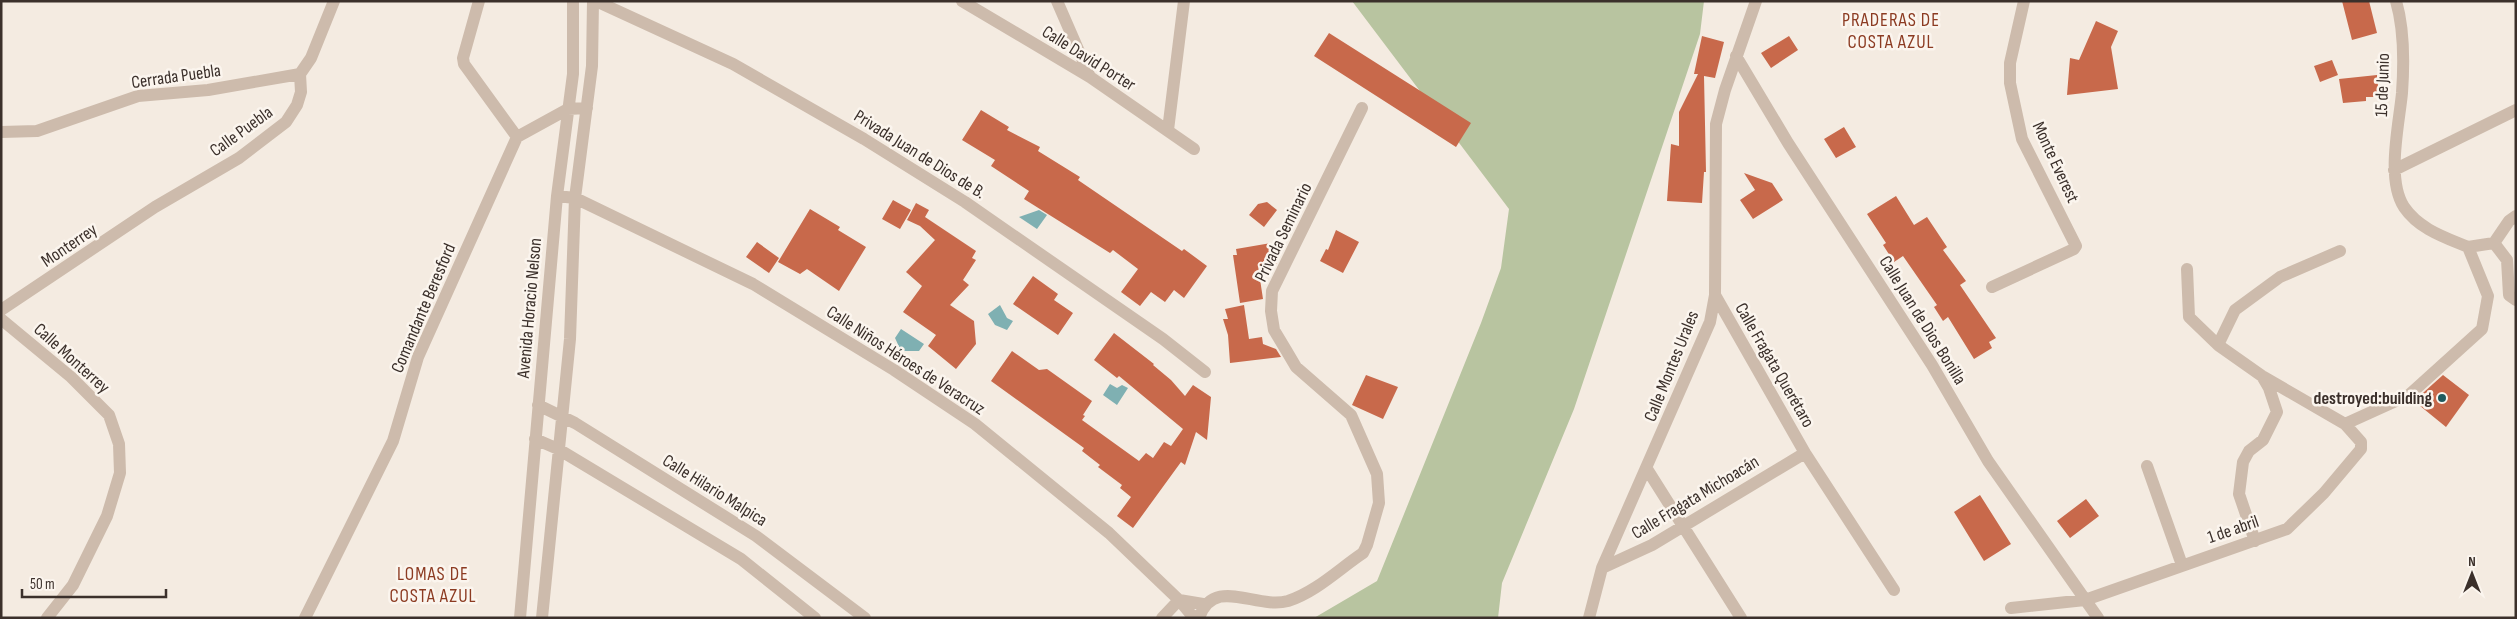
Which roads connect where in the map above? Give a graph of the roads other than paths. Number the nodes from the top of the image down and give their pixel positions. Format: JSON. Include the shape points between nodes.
{"nodes":[{"id":1,"x":334,"y":1,"type":"edge"},
{"id":2,"x":479,"y":1,"type":"edge"},
{"id":3,"x":593,"y":1,"type":"edge"},
{"id":4,"x":962,"y":1,"type":"edge"},
{"id":5,"x":1057,"y":1,"type":"edge"},
{"id":6,"x":1184,"y":1,"type":"edge"},
{"id":7,"x":1756,"y":1,"type":"edge"},
{"id":8,"x":2024,"y":1,"type":"edge"},
{"id":9,"x":2396,"y":1,"type":"edge"},
{"id":10,"x":574,"y":4,"type":"edge"},
{"id":11,"x":1736,"y":56,"type":"junction"},
{"id":12,"x":300,"y":74,"type":"junction"},
{"id":13,"x":1090,"y":77,"type":"junction"},
{"id":14,"x":587,"y":108,"type":"junction"},
{"id":15,"x":1362,"y":108,"type":"dead end"},
{"id":16,"x":568,"y":109,"type":"junction"},
{"id":17,"x":2516,"y":110,"type":"edge"},
{"id":18,"x":1168,"y":130,"type":"junction"},
{"id":19,"x":1,"y":132,"type":"edge"},
{"id":20,"x":517,"y":137,"type":"junction"},
{"id":21,"x":1194,"y":148,"type":"dead end"},
{"id":22,"x":2394,"y":170,"type":"junction"},
{"id":23,"x":557,"y":196,"type":"junction"},
{"id":24,"x":575,"y":198,"type":"junction"},
{"id":25,"x":155,"y":207,"type":"joint"},
{"id":26,"x":2516,"y":216,"type":"edge"},
{"id":27,"x":2494,"y":243,"type":"junction"},
{"id":28,"x":2468,"y":247,"type":"junction"},
{"id":29,"x":2340,"y":252,"type":"dead end"},
{"id":30,"x":2187,"y":269,"type":"dead end"},
{"id":31,"x":1992,"y":287,"type":"dead end"},
{"id":32,"x":1715,"y":295,"type":"junction"},
{"id":33,"x":2516,"y":300,"type":"edge"},
{"id":34,"x":1,"y":310,"type":"edge"},
{"id":35,"x":1,"y":319,"type":"edge"},
{"id":36,"x":2218,"y":345,"type":"junction"},
{"id":37,"x":1205,"y":372,"type":"dead end"},
{"id":38,"x":2262,"y":376,"type":"junction"},
{"id":39,"x":538,"y":405,"type":"junction"},
{"id":40,"x":562,"y":416,"type":"junction"},
{"id":41,"x":2345,"y":424,"type":"junction"},
{"id":42,"x":535,"y":439,"type":"junction"},
{"id":43,"x":558,"y":449,"type":"junction"},
{"id":44,"x":1805,"y":453,"type":"junction"},
{"id":45,"x":2147,"y":466,"type":"dead end"},
{"id":46,"x":1647,"y":469,"type":"junction"},
{"id":47,"x":1682,"y":525,"type":"junction"},
{"id":48,"x":2255,"y":541,"type":"junction"},
{"id":49,"x":2182,"y":565,"type":"junction"},
{"id":50,"x":1602,"y":568,"type":"junction"},
{"id":51,"x":1894,"y":590,"type":"dead end"},
{"id":52,"x":1179,"y":600,"type":"junction"},
{"id":53,"x":2084,"y":600,"type":"junction"},
{"id":54,"x":1203,"y":604,"type":"junction"},
{"id":55,"x":2011,"y":608,"type":"dead end"},
{"id":56,"x":47,"y":618,"type":"edge"},
{"id":57,"x":305,"y":618,"type":"edge"},
{"id":58,"x":520,"y":618,"type":"edge"},
{"id":59,"x":542,"y":618,"type":"edge"},
{"id":60,"x":815,"y":618,"type":"edge"},
{"id":61,"x":865,"y":618,"type":"edge"},
{"id":62,"x":1162,"y":618,"type":"edge"},
{"id":63,"x":1194,"y":618,"type":"edge"},
{"id":64,"x":1199,"y":618,"type":"edge"},
{"id":65,"x":1589,"y":618,"type":"edge"},
{"id":66,"x":1741,"y":618,"type":"edge"},
{"id":67,"x":2098,"y":618,"type":"edge"}],
"edges":[{"from":1,"to":12,"type":"street","via":[[311,58]]},
{"from":2,"to":20,"type":"street","via":[[464,64]]},
{"from":3,"to":10,"type":"street"},
{"from":3,"to":14,"type":"street","via":[[592,66]]},
{"from":3,"to":37,"type":"street","name":"Privada Juan de Dios de B.","via":[[732,64],[864,139],[965,202],[1163,338]]},
{"from":4,"to":13,"type":"street","name":"Calle David Porter"},
{"from":5,"to":13,"type":"street"},
{"from":6,"to":18,"type":"street"},
{"from":7,"to":11,"type":"street","name":"Calle Montes Urales"},
{"from":8,"to":31,"type":"street","name":"Monte Everest","via":[[2010,63],[2010,83],[2022,139],[2076,246]]},
{"from":9,"to":22,"type":"street","name":"15 de Junio","via":[[2401,35],[2402,91]]},
{"from":10,"to":16,"type":"street","name":"Avenida Horacio Nelson","via":[[573,74]]},
{"from":11,"to":32,"type":"street","name":"Calle Montes Urales","via":[[1716,124]]},
{"from":11,"to":53,"type":"street","name":"Calle Juan de Dios Bonilla","via":[[1788,143],[1932,365],[1988,461]]},
{"from":12,"to":19,"type":"street","name":"Cerrada Puebla","via":[[208,90],[138,96],[37,131]]},
{"from":12,"to":25,"type":"street","name":"Calle Puebla","via":[[298,105],[286,122],[239,158]]},
{"from":13,"to":18,"type":"street","name":"Calle David Porter"},
{"from":14,"to":16,"type":"street"},
{"from":14,"to":24,"type":"street"},
{"from":15,"to":54,"type":"street","name":"Privada Seminario","via":[[1272,291],[1271,311],[1274,330],[1296,367],[1351,415],[1377,474],[1379,503],[1367,545],[1363,553],[1313,590],[1286,601],[1215,596]]},
{"from":16,"to":20,"type":"street"},
{"from":16,"to":23,"type":"street","name":"Avenida Horacio Nelson"},
{"from":17,"to":22,"type":"street"},
{"from":18,"to":21,"type":"street","name":"Calle David Porter"},
{"from":20,"to":57,"type":"street","name":"Comandante Beresford","via":[[418,357],[393,441]]},
{"from":22,"to":28,"type":"street","name":"15 de Junio","via":[[2398,197],[2405,208],[2428,230]]},
{"from":23,"to":24,"type":"street","name":"Calle Niños Héroes de Veracruz"},
{"from":23,"to":39,"type":"street","name":"Avenida Horacio Nelson"},
{"from":24,"to":40,"type":"street","via":[[570,339]]},
{"from":24,"to":52,"type":"street","name":"Calle Niños Héroes de Veracruz","via":[[753,284],[894,370],[983,430],[1108,533]]},
{"from":25,"to":34,"type":"street","name":"Monterrey"},
{"from":26,"to":27,"type":"street"},
{"from":27,"to":28,"type":"street"},
{"from":27,"to":33,"type":"street","via":[[2507,260],[2510,295]]},
{"from":28,"to":41,"type":"street","via":[[2488,296],[2482,329],[2408,395]]},
{"from":29,"to":36,"type":"street","via":[[2280,277],[2235,310]]},
{"from":30,"to":36,"type":"street","via":[[2189,317]]},
{"from":32,"to":44,"type":"street","name":"Calle Fragata Querétaro"},
{"from":32,"to":46,"type":"street","name":"Calle Montes Urales","via":[[1710,322]]},
{"from":35,"to":56,"type":"street","name":"Calle Monterrey","via":[[71,377],[109,415],[119,444],[120,473],[107,516],[73,585]]},
{"from":36,"to":38,"type":"street"},
{"from":38,"to":41,"type":"street"},
{"from":38,"to":48,"type":"street","via":[[2277,412],[2263,440],[2249,451],[2243,462],[2239,494]]},
{"from":39,"to":40,"type":"street","name":"Calle Hilario Malpica"},
{"from":39,"to":42,"type":"street","name":"Avenida Horacio Nelson"},
{"from":40,"to":43,"type":"street"},
{"from":40,"to":61,"type":"street","name":"Calle Hilario Malpica","via":[[756,536]]},
{"from":41,"to":48,"type":"street","name":"1 de abril","via":[[2362,446],[2324,493],[2287,529]]},
{"from":42,"to":43,"type":"street"},
{"from":42,"to":58,"type":"street","name":"Avenida Horacio Nelson"},
{"from":43,"to":59,"type":"street"},
{"from":43,"to":60,"type":"street","via":[[741,559]]},
{"from":44,"to":47,"type":"street","name":"Calle Fragata Michoacán"},
{"from":44,"to":51,"type":"street","name":"Calle Fragata Querétaro"},
{"from":45,"to":49,"type":"street"},
{"from":46,"to":47,"type":"street"},
{"from":46,"to":50,"type":"street","name":"Calle Montes Urales"},
{"from":47,"to":50,"type":"street","name":"Calle Fragata Michoacán","via":[[1652,545]]},
{"from":47,"to":66,"type":"street"},
{"from":48,"to":49,"type":"street","name":"1 de abril"},
{"from":49,"to":53,"type":"street","name":"1 de abril"},
{"from":50,"to":65,"type":"street","name":"Calle Montes Urales"},
{"from":52,"to":54,"type":"street","name":"Privada Seminario"},
{"from":52,"to":62,"type":"street"},
{"from":52,"to":63,"type":"street","name":"Calle Niños Héroes de Veracruz"},
{"from":53,"to":55,"type":"street","name":"1 de abril"},
{"from":53,"to":67,"type":"street","name":"Calle Juan de Dios Bonilla"},
{"from":54,"to":64,"type":"street"}]}
